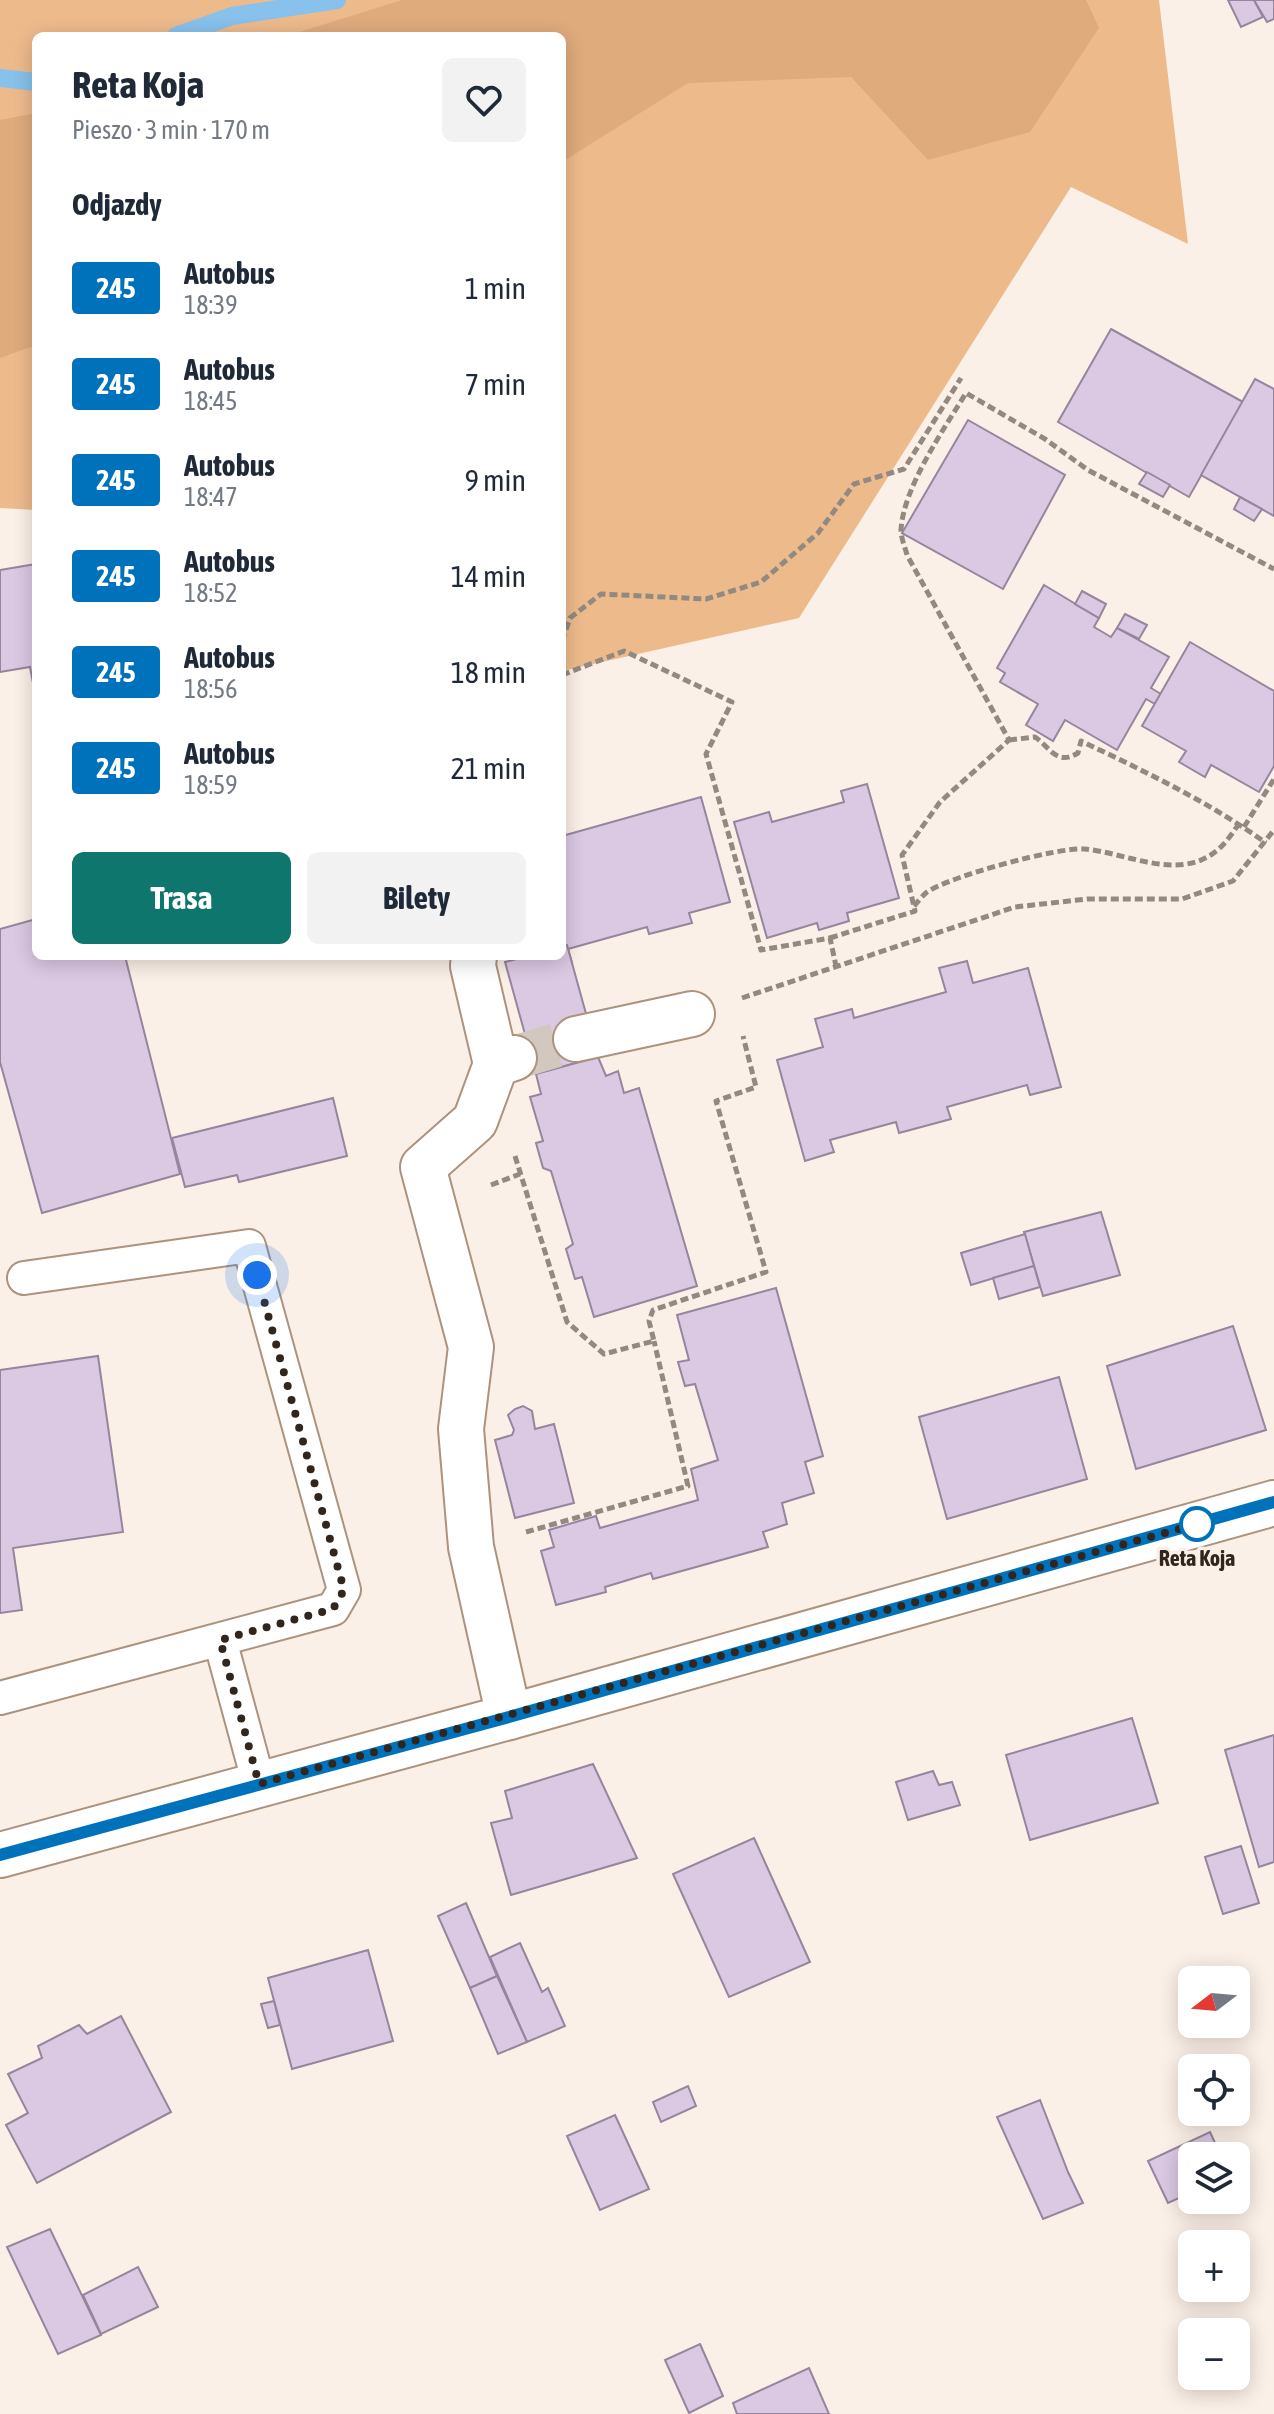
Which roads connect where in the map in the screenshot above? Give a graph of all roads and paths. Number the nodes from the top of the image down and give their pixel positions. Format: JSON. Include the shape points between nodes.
{"nodes":[{"id":1,"x":961,"y":378,"type":"dead end"},
{"id":2,"x":909,"y":460,"type":"junction"},
{"id":3,"x":922,"y":468,"type":"junction"},
{"id":4,"x":1274,"y":569,"type":"edge"},
{"id":5,"x":566,"y":630,"type":"edge"},
{"id":6,"x":566,"y":673,"type":"edge"},
{"id":7,"x":1009,"y":740,"type":"junction"},
{"id":8,"x":1274,"y":779,"type":"edge"},
{"id":9,"x":1242,"y":825,"type":"junction"},
{"id":10,"x":1274,"y":831,"type":"edge"},
{"id":11,"x":1266,"y":843,"type":"junction"},
{"id":12,"x":914,"y":906,"type":"junction"},
{"id":13,"x":830,"y":938,"type":"junction"},
{"id":14,"x":474,"y":960,"type":"edge"},
{"id":15,"x":836,"y":966,"type":"junction"},
{"id":16,"x":733,"y":1001,"type":"junction"},
{"id":17,"x":692,"y":1014,"type":"joint"},
{"id":18,"x":576,"y":1039,"type":"tunnel mouth"},
{"id":19,"x":513,"y":1151,"type":"dead end"},
{"id":20,"x":520,"y":1174,"type":"junction"},
{"id":21,"x":480,"y":1188,"type":"dead end"},
{"id":22,"x":24,"y":1278,"type":"dead end"},
{"id":23,"x":654,"y":1341,"type":"junction"},
{"id":24,"x":1274,"y":1503,"type":"edge"},
{"id":25,"x":471,"y":1547,"type":"junction"},
{"id":26,"x":220,"y":1640,"type":"junction"},
{"id":27,"x":0,"y":1698,"type":"edge"},
{"id":28,"x":509,"y":1717,"type":"junction"},
{"id":29,"x":259,"y":1784,"type":"junction"},
{"id":30,"x":0,"y":1855,"type":"edge"}],
"edges":[{"from":1,"to":2,"type":"path"},
{"from":2,"to":3,"type":"path"},
{"from":2,"to":5,"type":"path","via":[[904,469],[854,484],[818,533],[761,582],[706,599],[601,594],[570,618]]},
{"from":3,"to":4,"type":"path","via":[[966,393],[1088,470]]},
{"from":3,"to":7,"type":"path","via":[[905,508],[901,533],[907,555]]},
{"from":6,"to":13,"type":"path","via":[[624,651],[732,702],[706,754],[761,950]]},
{"from":7,"to":9,"type":"path","via":[[1035,737],[1062,759],[1078,753],[1081,741]]},
{"from":7,"to":12,"type":"path","via":[[940,802],[902,855]]},
{"from":8,"to":9,"type":"path"},
{"from":9,"to":11,"type":"path"},
{"from":9,"to":12,"type":"path","via":[[1219,850],[1188,862],[1166,866],[1064,849],[973,874],[927,893]]},
{"from":10,"to":11,"type":"path"},
{"from":11,"to":15,"type":"path","via":[[1233,881],[1182,899],[1087,899],[1015,907]]},
{"from":12,"to":13,"type":"path","via":[[915,911]]},
{"from":13,"to":15,"type":"path"},
{"from":14,"to":25,"type":"street","via":[[505,1061],[475,1121],[423,1167],[471,1347],[461,1429]]},
{"from":15,"to":16,"type":"path"},
{"from":16,"to":17,"type":"path"},
{"from":16,"to":23,"type":"path","via":[[756,1087],[716,1101],[766,1272],[653,1310],[649,1321]]},
{"from":17,"to":18,"type":"street"},
{"from":19,"to":20,"type":"path"},
{"from":20,"to":21,"type":"path"},
{"from":20,"to":23,"type":"path","via":[[567,1322],[604,1354]]},
{"from":22,"to":26,"type":"lane","via":[[249,1246],[344,1590],[333,1609]]},
{"from":23,"to":25,"type":"path","via":[[688,1486]]},
{"from":24,"to":28,"type":"street"},
{"from":25,"to":28,"type":"street"},
{"from":26,"to":27,"type":"lane"},
{"from":26,"to":29,"type":"lane"},
{"from":28,"to":29,"type":"street"},
{"from":29,"to":30,"type":"street"}]}
